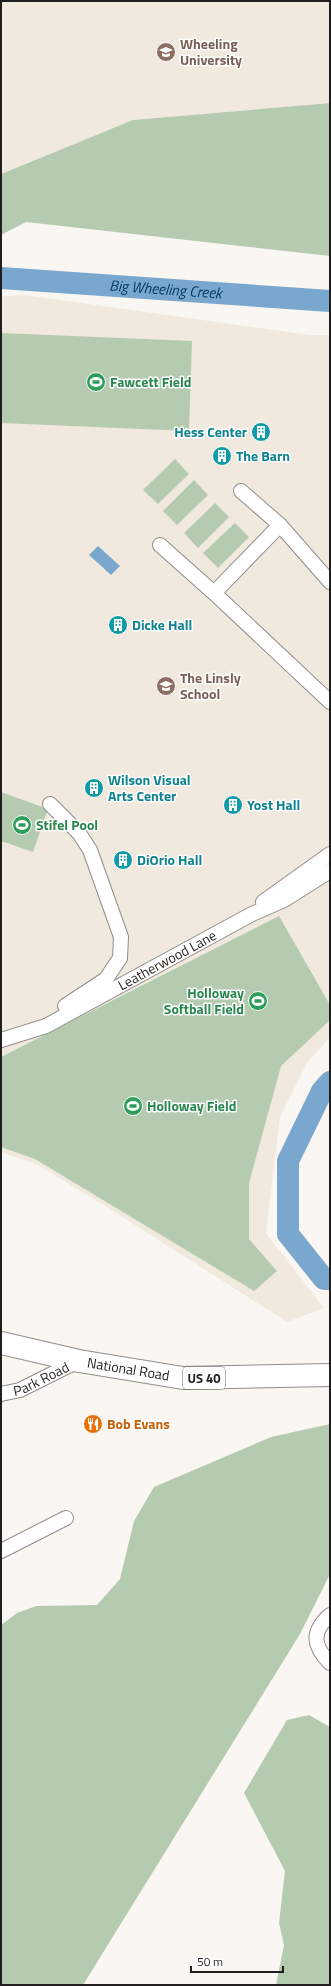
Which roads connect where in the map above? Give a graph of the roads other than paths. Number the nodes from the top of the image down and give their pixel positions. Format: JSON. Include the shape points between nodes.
{"nodes":[{"id":1,"x":241,"y":491,"type":"dead end"},
{"id":2,"x":280,"y":525,"type":"junction"},
{"id":3,"x":160,"y":545,"type":"dead end"},
{"id":4,"x":330,"y":582,"type":"edge"},
{"id":5,"x":214,"y":593,"type":"junction"},
{"id":6,"x":330,"y":702,"type":"edge"},
{"id":7,"x":50,"y":804,"type":"dead end"},
{"id":8,"x":330,"y":854,"type":"edge"},
{"id":9,"x":330,"y":871,"type":"edge"},
{"id":10,"x":252,"y":914,"type":"junction"},
{"id":11,"x":25,"y":1033,"type":"junction"},
{"id":12,"x":1,"y":1040,"type":"edge"},
{"id":13,"x":1,"y":1343,"type":"edge"},
{"id":14,"x":79,"y":1361,"type":"junction"},
{"id":15,"x":330,"y":1375,"type":"edge"},
{"id":16,"x":1,"y":1394,"type":"edge"},
{"id":17,"x":66,"y":1518,"type":"dead end"},
{"id":18,"x":1,"y":1551,"type":"edge"},
{"id":19,"x":330,"y":1616,"type":"edge"},
{"id":20,"x":330,"y":1663,"type":"edge"}],
"edges":[{"from":1,"to":2,"type":"street"},
{"from":2,"to":4,"type":"street"},
{"from":2,"to":5,"type":"street"},
{"from":3,"to":5,"type":"street"},
{"from":5,"to":6,"type":"street"},
{"from":7,"to":11,"type":"street","via":[[79,833],[90,850],[121,938],[120,958],[106,978]]},
{"from":8,"to":10,"type":"street","via":[[263,902]]},
{"from":9,"to":10,"type":"street","name":"Leatherwood Lane","via":[[284,900]]},
{"from":10,"to":11,"type":"street","name":"Leatherwood Lane","via":[[46,1026]]},
{"from":11,"to":12,"type":"street","name":"Leatherwood Lane"},
{"from":13,"to":14,"type":"main road","name":"National Road","number":"US 40"},
{"from":14,"to":15,"type":"main road","name":"National Road","number":"US 40","via":[[183,1378]]},
{"from":14,"to":16,"type":"street","name":"Park Road","via":[[20,1390]]},
{"from":17,"to":18,"type":"street"},
{"from":19,"to":20,"type":"street","via":[[318,1631],[316,1638],[317,1648]]}]}
